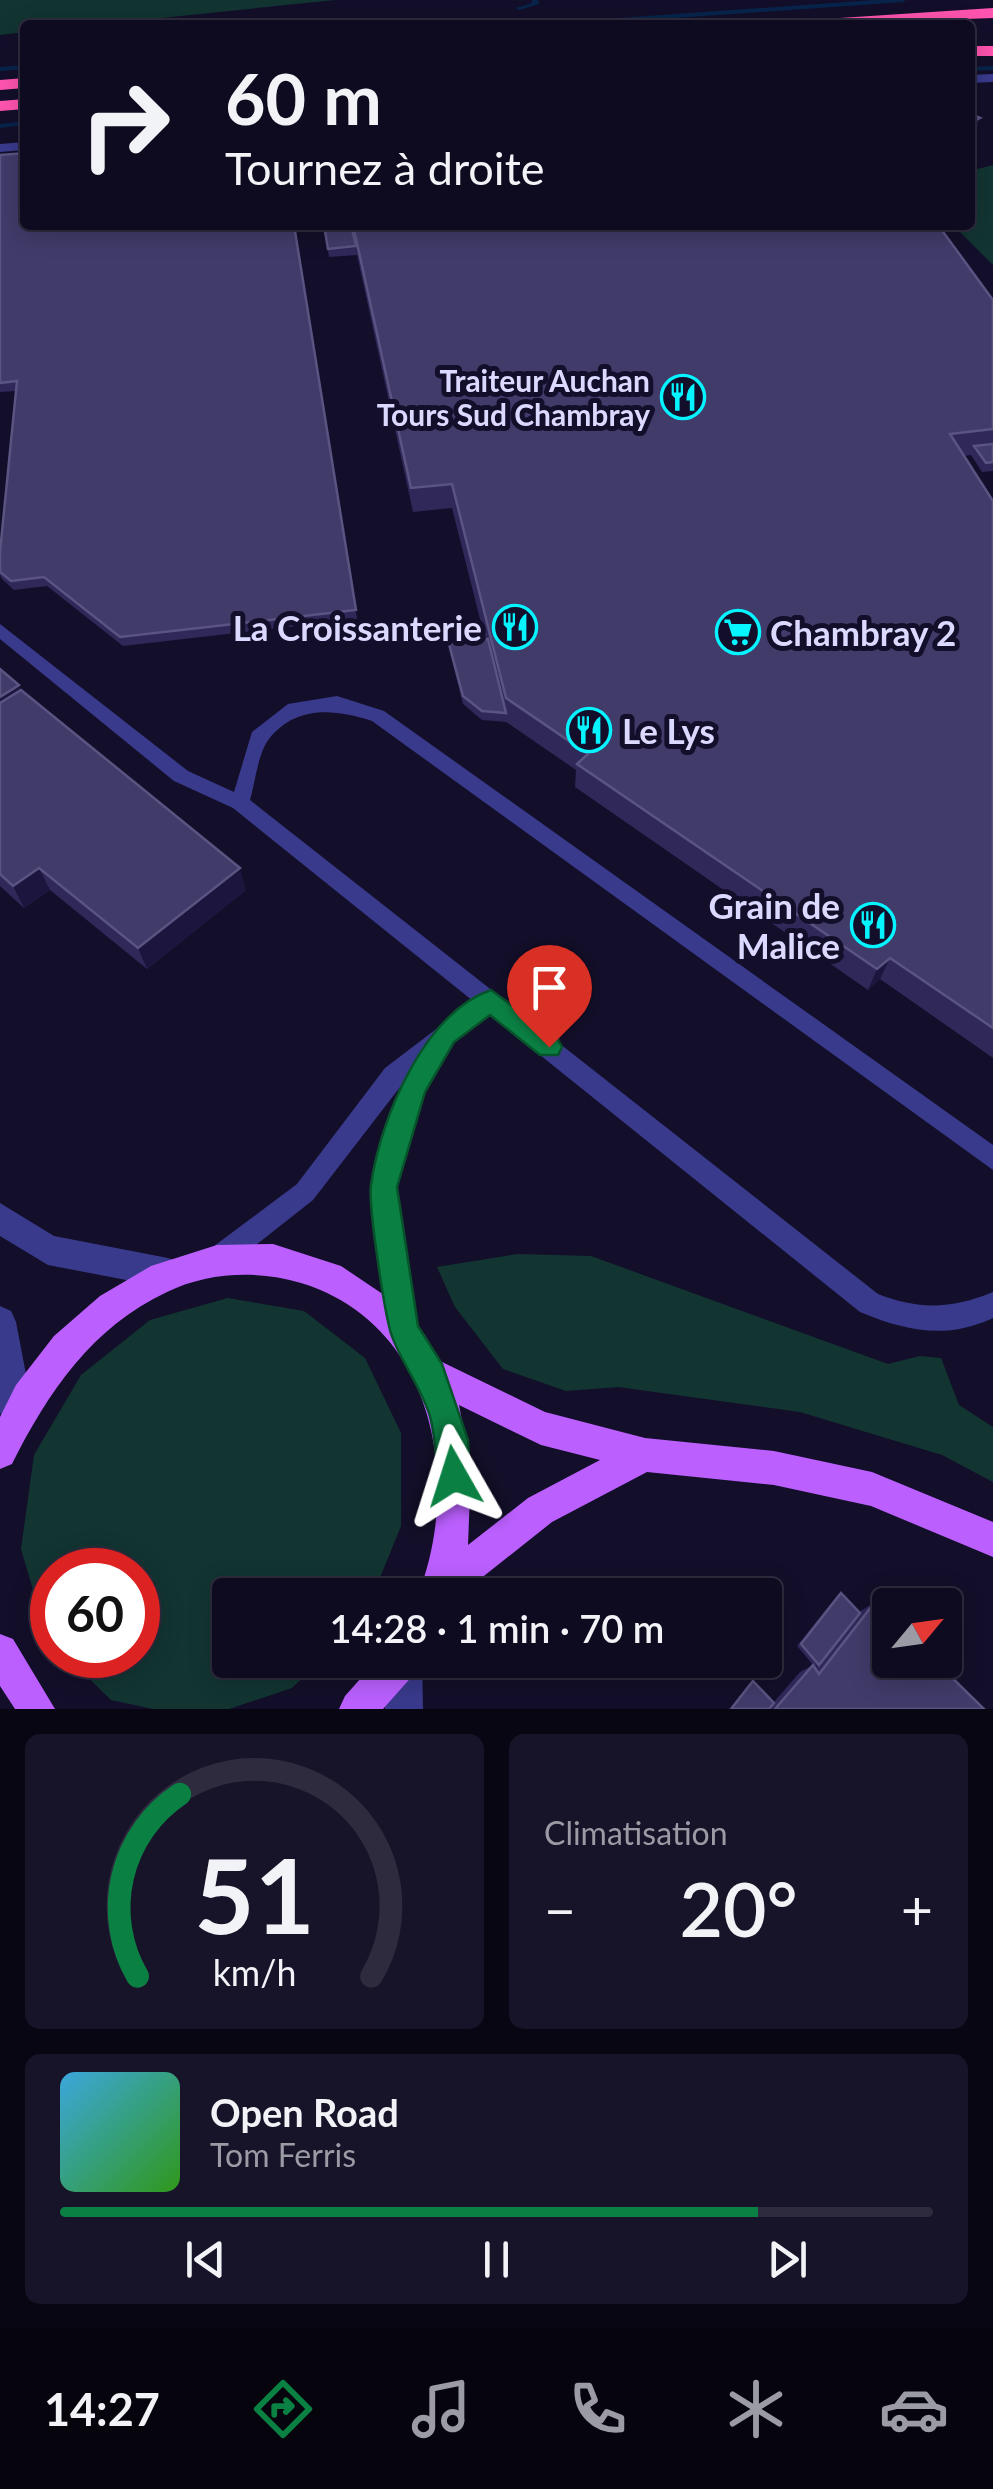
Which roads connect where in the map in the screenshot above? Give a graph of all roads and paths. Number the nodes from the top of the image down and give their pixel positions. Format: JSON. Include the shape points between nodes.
{"nodes":[{"id":1,"x":993,"y":13,"type":"edge"},
{"id":2,"x":886,"y":20,"type":"edge"},
{"id":3,"x":0,"y":630,"type":"edge"},
{"id":4,"x":240,"y":804,"type":"junction"},
{"id":5,"x":491,"y":1000,"type":"junction"},
{"id":6,"x":445,"y":1034,"type":"junction"},
{"id":7,"x":993,"y":1159,"type":"edge"},
{"id":8,"x":0,"y":1218,"type":"edge"},
{"id":9,"x":215,"y":1261,"type":"junction"},
{"id":10,"x":168,"y":1273,"type":"junction"},
{"id":11,"x":992,"y":1307,"type":"edge"},
{"id":12,"x":0,"y":1322,"type":"edge"},
{"id":13,"x":404,"y":1331,"type":"junction"},
{"id":14,"x":432,"y":1374,"type":"junction"},
{"id":15,"x":16,"y":1412,"type":"junction"},
{"id":16,"x":0,"y":1452,"type":"edge"},
{"id":17,"x":645,"y":1454,"type":"junction"},
{"id":18,"x":993,"y":1540,"type":"edge"},
{"id":19,"x":440,"y":1578,"type":"edge"},
{"id":20,"x":455,"y":1578,"type":"edge"},
{"id":21,"x":0,"y":1652,"type":"edge"},
{"id":22,"x":386,"y":1678,"type":"edge"},
{"id":23,"x":403,"y":1678,"type":"edge"},
{"id":24,"x":36,"y":1709,"type":"edge"},
{"id":25,"x":358,"y":1709,"type":"edge"},
{"id":26,"x":404,"y":1709,"type":"edge"}],
"edges":[{"from":1,"to":2,"type":"highway"},
{"from":3,"to":4,"type":"lane","via":[[181,776]]},
{"from":4,"to":5,"type":"lane"},
{"from":4,"to":7,"type":"lane","via":[[259,737],[294,709],[338,703],[378,716]]},
{"from":5,"to":6,"type":"lane"},
{"from":5,"to":11,"type":"lane","via":[[868,1302],[932,1321]]},
{"from":6,"to":9,"type":"lane","via":[[393,1075],[304,1192]]},
{"from":6,"to":13,"type":"lane","via":[[414,1088],[384,1187]]},
{"from":8,"to":10,"type":"street","via":[[48,1250]]},
{"from":9,"to":10,"type":"main road"},
{"from":9,"to":13,"type":"main road","via":[[268,1259],[319,1270],[365,1295]]},
{"from":10,"to":15,"type":"main road","via":[[109,1305],[57,1351]]},
{"from":12,"to":15,"type":"street"},
{"from":13,"to":14,"type":"main road"},
{"from":14,"to":17,"type":"main road","via":[[541,1428]]},
{"from":14,"to":19,"type":"main road","via":[[452,1440],[456,1513]]},
{"from":15,"to":16,"type":"main road"},
{"from":17,"to":18,"type":"main road","via":[[774,1468],[872,1489]]},
{"from":17,"to":20,"type":"main road","via":[[540,1510]]},
{"from":21,"to":24,"type":"main road"},
{"from":22,"to":25,"type":"main road"},
{"from":23,"to":26,"type":"street"}]}
